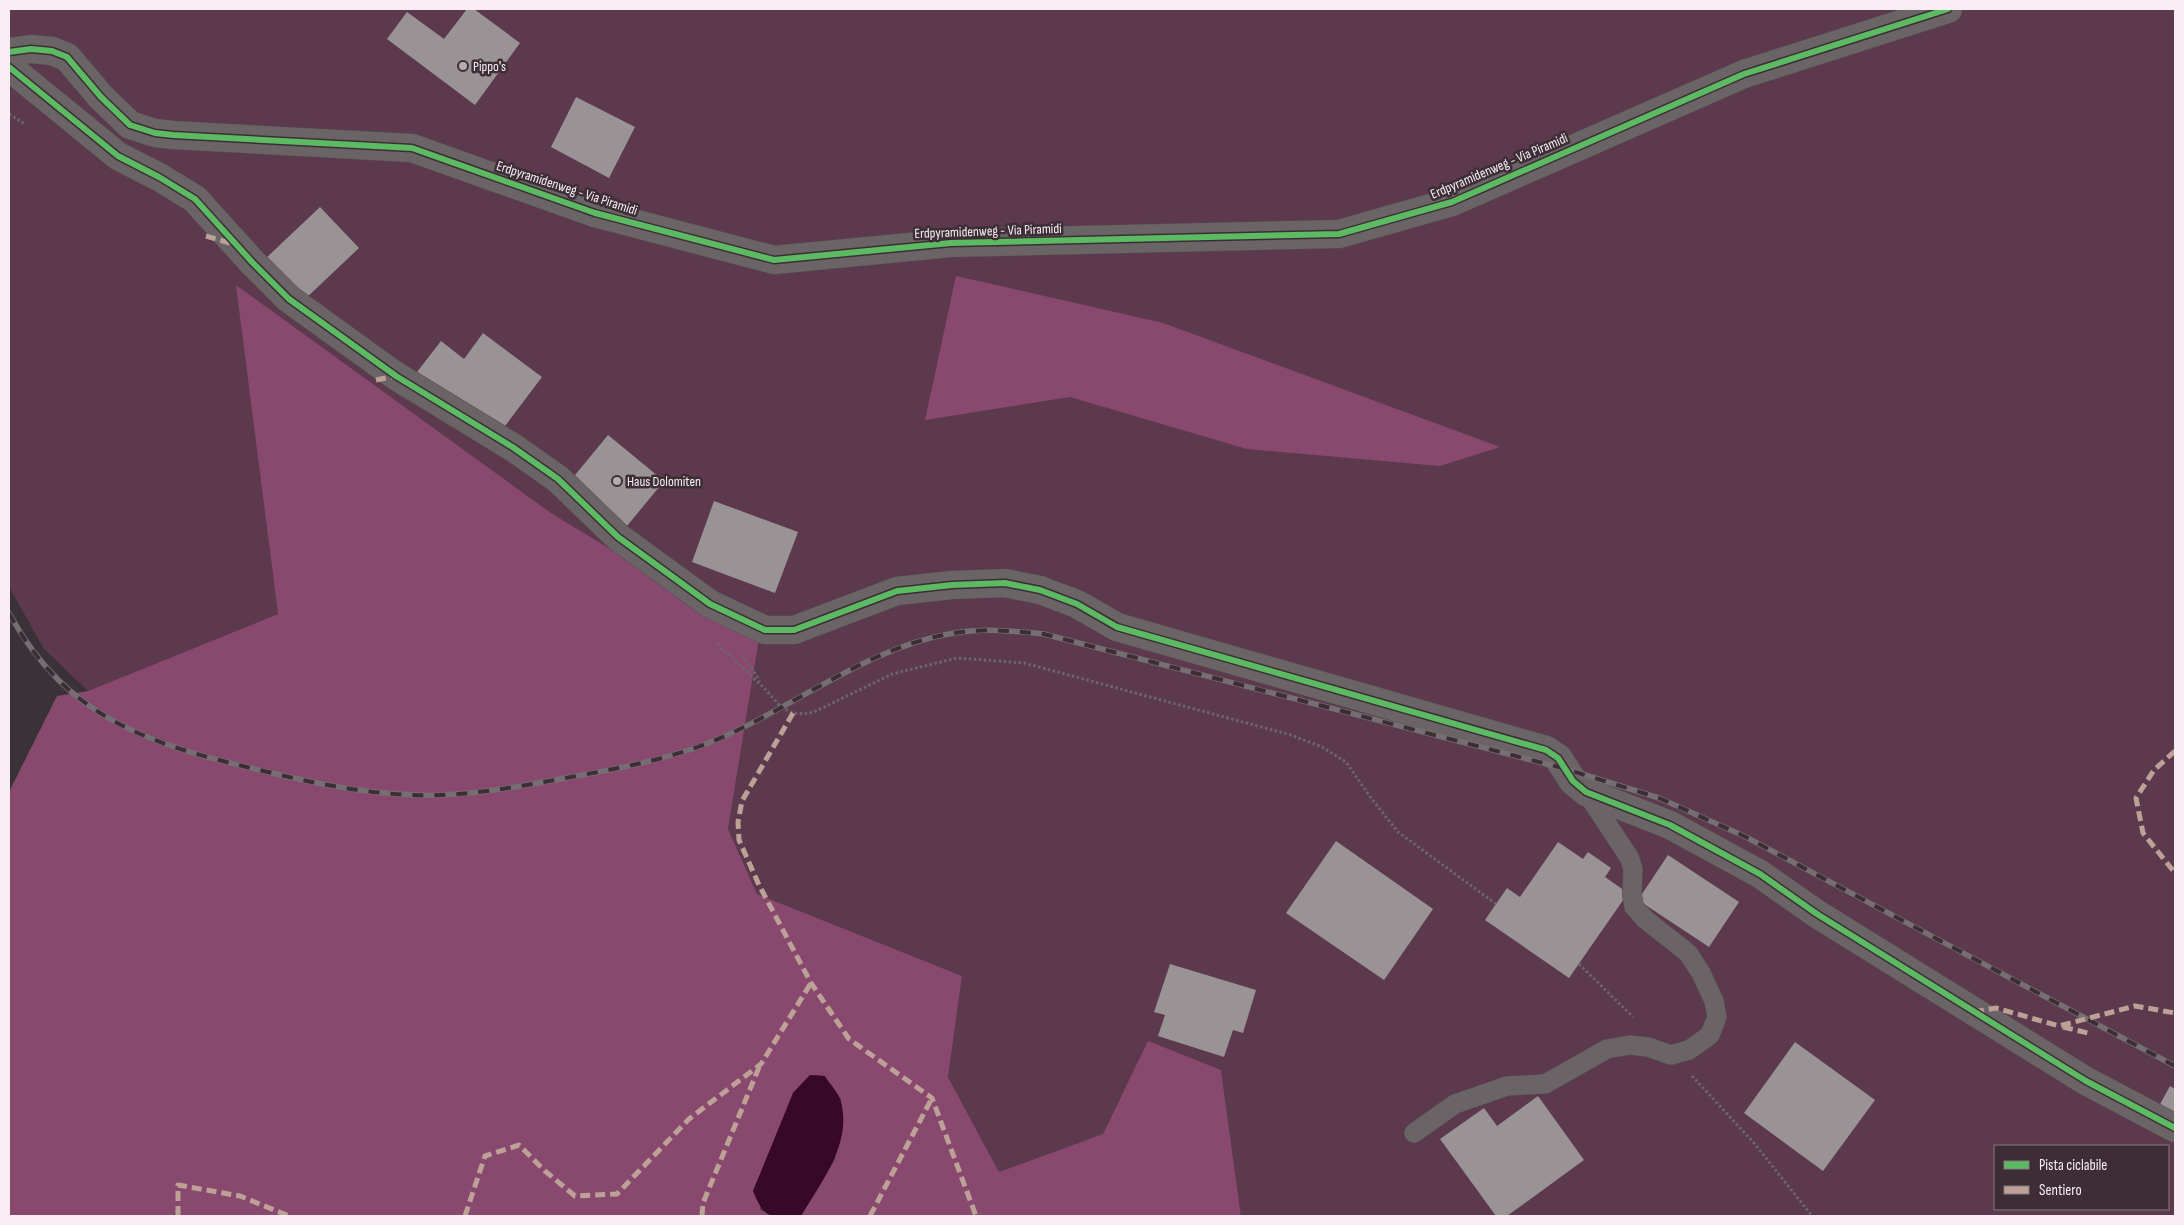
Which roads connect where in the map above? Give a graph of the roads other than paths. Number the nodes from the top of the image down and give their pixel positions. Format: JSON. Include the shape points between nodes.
{"nodes":[{"id":1,"x":1948,"y":9,"type":"edge"},
{"id":2,"x":9,"y":52,"type":"edge"},
{"id":3,"x":9,"y":67,"type":"edge"},
{"id":4,"x":1586,"y":792,"type":"junction"},
{"id":5,"x":2175,"y":1128,"type":"edge"},
{"id":6,"x":1414,"y":1133,"type":"dead end"}],
"edges":[{"from":1,"to":2,"type":"street","name":"Erdpyramidenweg - Via Piramidi","via":[[1744,74],[1452,202],[1340,234],[951,243],[774,260],[595,213],[412,148],[155,133],[130,125],[100,97],[68,57],[52,51]]},
{"from":3,"to":4,"type":"street","via":[[118,156],[159,176],[195,199],[289,299],[338,336],[558,479],[618,537],[710,604],[765,630],[794,630],[897,591],[1005,583],[1040,590],[1077,604],[1117,626],[1546,750],[1558,758],[1573,781]]},
{"from":4,"to":5,"type":"street","via":[[1670,825],[1760,874],[2070,1072]]},
{"from":4,"to":6,"type":"lane","via":[[1629,857],[1634,907],[1688,953],[1701,973],[1714,1001],[1717,1018],[1710,1035],[1689,1050],[1672,1055],[1630,1045],[1607,1049],[1544,1084],[1507,1086],[1455,1104]]}]}
